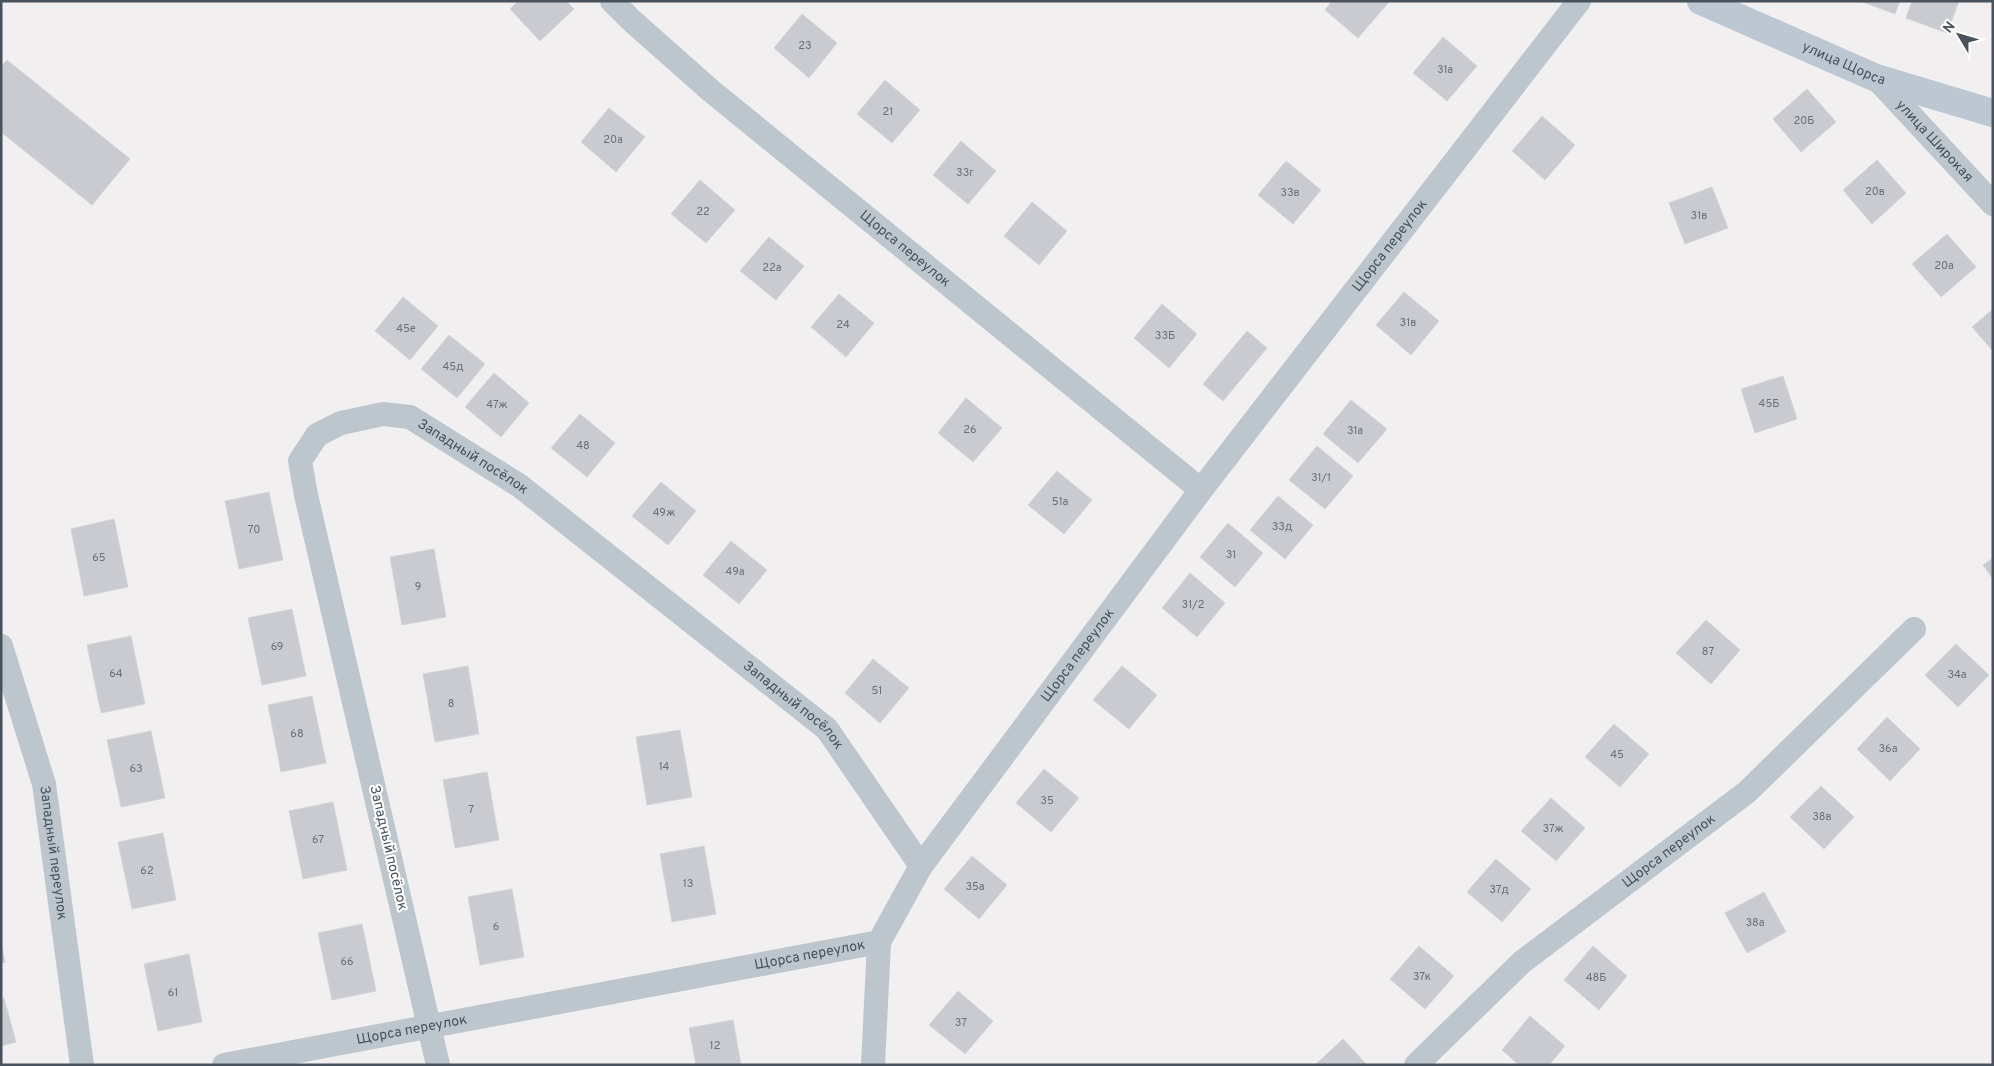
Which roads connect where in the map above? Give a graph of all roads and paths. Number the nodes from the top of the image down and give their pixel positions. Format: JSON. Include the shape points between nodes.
{"nodes":[{"id":1,"x":612,"y":1,"type":"edge"},
{"id":2,"x":1578,"y":1,"type":"edge"},
{"id":3,"x":1701,"y":1,"type":"edge"},
{"id":4,"x":1876,"y":78,"type":"junction"},
{"id":5,"x":1993,"y":113,"type":"edge"},
{"id":6,"x":1993,"y":204,"type":"edge"},
{"id":7,"x":1202,"y":490,"type":"junction"},
{"id":8,"x":1914,"y":629,"type":"dead end"},
{"id":9,"x":1,"y":646,"type":"edge"},
{"id":10,"x":921,"y":866,"type":"junction"},
{"id":11,"x":879,"y":942,"type":"junction"},
{"id":12,"x":429,"y":1027,"type":"junction"},
{"id":13,"x":82,"y":1065,"type":"edge"},
{"id":14,"x":224,"y":1065,"type":"edge"},
{"id":15,"x":438,"y":1065,"type":"edge"},
{"id":16,"x":873,"y":1065,"type":"edge"},
{"id":17,"x":1416,"y":1065,"type":"edge"}],
"edges":[{"from":1,"to":7,"type":"street","name":"Щорса переулок","via":[[710,90]]},
{"from":2,"to":7,"type":"street","name":"Щорса переулок"},
{"from":3,"to":4,"type":"street","name":"улица Щорса"},
{"from":4,"to":5,"type":"street","name":"улица Щорса"},
{"from":4,"to":6,"type":"street","name":"улица Широкая"},
{"from":7,"to":10,"type":"street","name":"Щорса переулок"},
{"from":8,"to":17,"type":"street","name":"Щорса переулок","via":[[1747,792],[1522,962]]},
{"from":9,"to":13,"type":"street","name":"Западный переулок","via":[[44,784]]},
{"from":10,"to":11,"type":"street","name":"Щорса переулок"},
{"from":10,"to":12,"type":"street","name":"Западный посёлок","via":[[828,729],[520,486],[410,417],[383,414],[341,422],[317,435],[300,462]]},
{"from":11,"to":12,"type":"street","name":"Щорса переулок"},
{"from":11,"to":16,"type":"street"},
{"from":12,"to":14,"type":"street","name":"Щорса переулок"},
{"from":12,"to":15,"type":"street","name":"Западный посёлок"}]}
